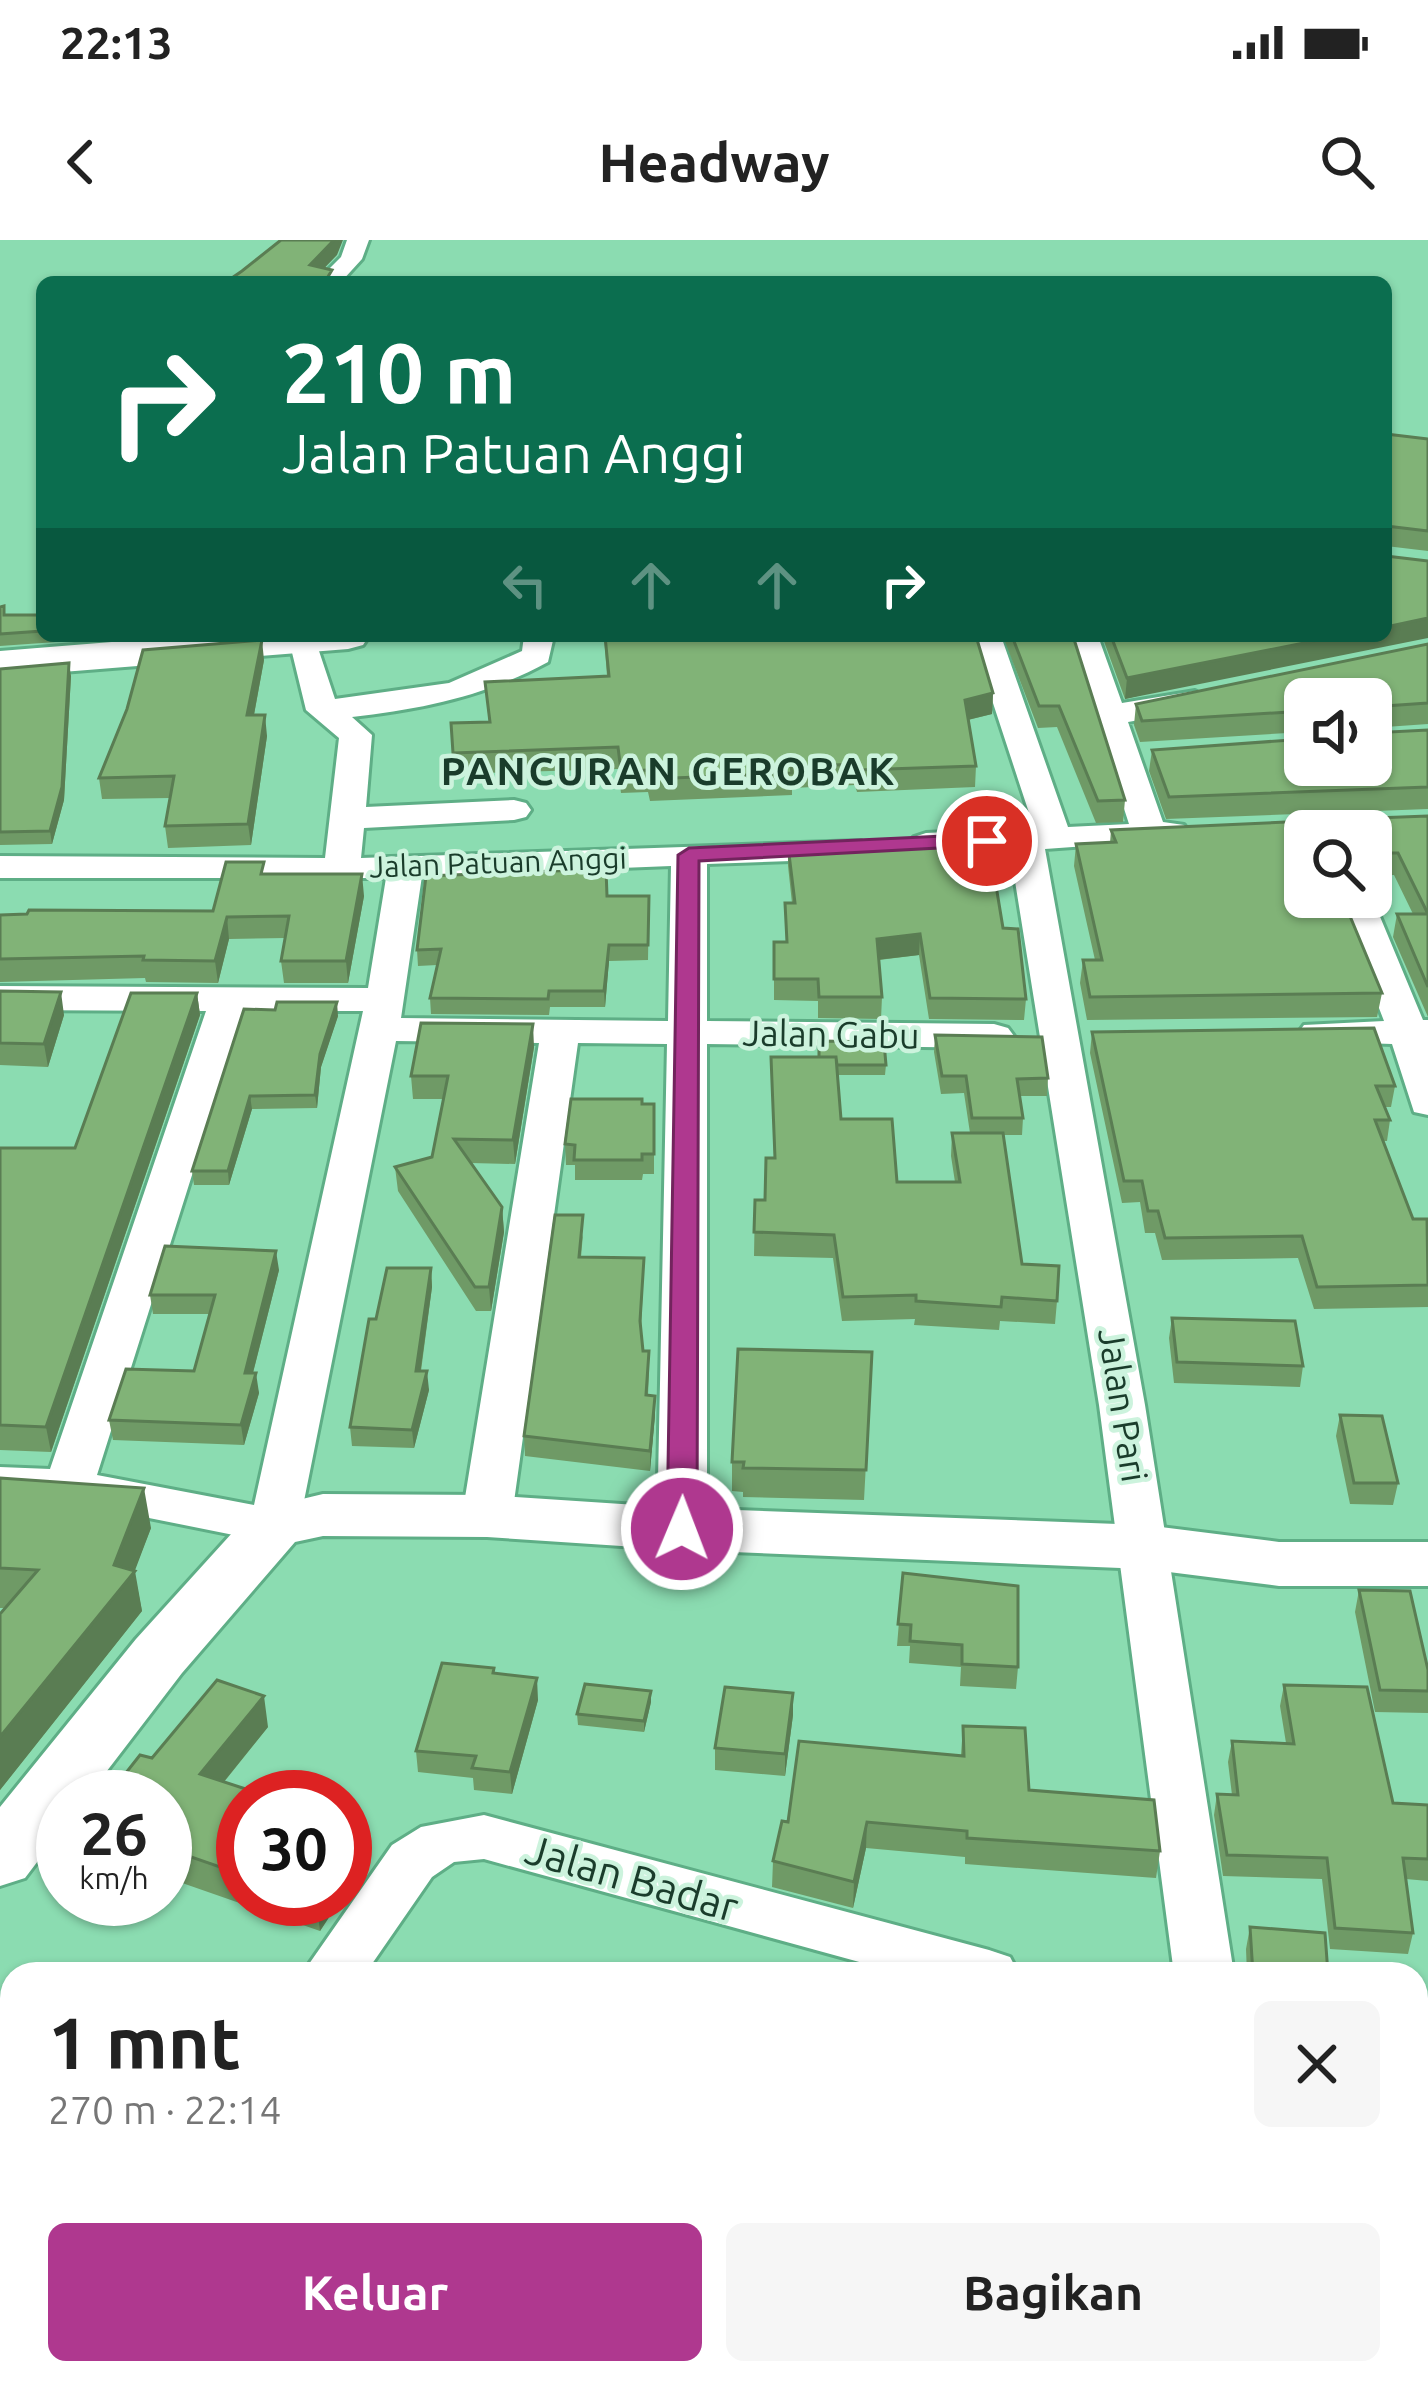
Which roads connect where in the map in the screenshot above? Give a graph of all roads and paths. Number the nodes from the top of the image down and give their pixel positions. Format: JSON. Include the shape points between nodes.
{"nodes":[{"id":1,"x":356,"y":240,"type":"edge"},
{"id":2,"x":334,"y":276,"type":"edge"},
{"id":3,"x":265,"y":642,"type":"edge"},
{"id":4,"x":302,"y":642,"type":"edge"},
{"id":5,"x":538,"y":642,"type":"edge"},
{"id":6,"x":988,"y":642,"type":"edge"},
{"id":7,"x":1085,"y":642,"type":"edge"},
{"id":8,"x":0,"y":664,"type":"edge"},
{"id":9,"x":1220,"y":696,"type":"edge"},
{"id":10,"x":322,"y":710,"type":"junction"},
{"id":11,"x":1109,"y":715,"type":"junction"},
{"id":12,"x":1168,"y":756,"type":"edge"},
{"id":13,"x":1123,"y":758,"type":"junction"},
{"id":14,"x":514,"y":810,"type":"dead end"},
{"id":15,"x":348,"y":818,"type":"junction"},
{"id":16,"x":1216,"y":831,"type":"edge"},
{"id":17,"x":1149,"y":833,"type":"junction"},
{"id":18,"x":1040,"y":838,"type":"junction"},
{"id":19,"x":689,"y":855,"type":"junction"},
{"id":20,"x":0,"y":867,"type":"edge"},
{"id":21,"x":405,"y":868,"type":"junction"},
{"id":22,"x":342,"y":869,"type":"junction"},
{"id":23,"x":1364,"y":918,"type":"edge"},
{"id":24,"x":0,"y":998,"type":"edge"},
{"id":25,"x":229,"y":999,"type":"junction"},
{"id":26,"x":382,"y":1015,"type":"junction"},
{"id":27,"x":561,"y":1028,"type":"junction"},
{"id":28,"x":689,"y":1032,"type":"junction"},
{"id":29,"x":1418,"y":1032,"type":"edge"},
{"id":30,"x":1270,"y":1034,"type":"edge"},
{"id":31,"x":1086,"y":1037,"type":"junction"},
{"id":32,"x":1428,"y":1103,"type":"edge"},
{"id":33,"x":0,"y":1483,"type":"edge"},
{"id":34,"x":70,"y":1486,"type":"junction"},
{"id":35,"x":487,"y":1516,"type":"junction"},
{"id":36,"x":274,"y":1526,"type":"junction"},
{"id":37,"x":682,"y":1529,"type":"junction"},
{"id":38,"x":1145,"y":1546,"type":"junction"},
{"id":39,"x":1428,"y":1564,"type":"edge"},
{"id":40,"x":0,"y":1858,"type":"edge"},
{"id":41,"x":340,"y":1962,"type":"edge"},
{"id":42,"x":945,"y":1962,"type":"edge"},
{"id":43,"x":1202,"y":1962,"type":"edge"}],
"edges":[{"from":1,"to":2,"type":"street"},
{"from":3,"to":8,"type":"highway"},
{"from":4,"to":10,"type":"street"},
{"from":5,"to":10,"type":"street","via":[[538,656],[493,683]]},
{"from":6,"to":18,"type":"street","name":"Jalan Pari"},
{"from":7,"to":11,"type":"street"},
{"from":9,"to":11,"type":"street"},
{"from":10,"to":15,"type":"street","via":[[356,735]]},
{"from":11,"to":13,"type":"street"},
{"from":12,"to":13,"type":"street"},
{"from":13,"to":17,"type":"street"},
{"from":14,"to":15,"type":"street"},
{"from":15,"to":22,"type":"street"},
{"from":16,"to":17,"type":"street","name":"Jalan Patuan Anggi"},
{"from":17,"to":18,"type":"street","name":"Jalan Patuan Anggi"},
{"from":18,"to":19,"type":"street","name":"Jalan Patuan Anggi"},
{"from":18,"to":31,"type":"street","name":"Jalan Pari"},
{"from":19,"to":21,"type":"street","name":"Jalan Patuan Anggi"},
{"from":19,"to":28,"type":"street"},
{"from":20,"to":22,"type":"street","name":"Jalan Patuan Anggi"},
{"from":21,"to":22,"type":"street","name":"Jalan Patuan Anggi"},
{"from":21,"to":26,"type":"street"},
{"from":23,"to":29,"type":"street"},
{"from":24,"to":25,"type":"street","name":"Jalan Gabu"},
{"from":25,"to":26,"type":"street","name":"Jalan Gabu"},
{"from":25,"to":34,"type":"street"},
{"from":26,"to":27,"type":"street","name":"Jalan Gabu"},
{"from":26,"to":36,"type":"street"},
{"from":27,"to":28,"type":"street","name":"Jalan Gabu"},
{"from":27,"to":35,"type":"street"},
{"from":28,"to":31,"type":"street","name":"Jalan Gabu"},
{"from":28,"to":37,"type":"street"},
{"from":29,"to":30,"type":"street"},
{"from":29,"to":32,"type":"street"},
{"from":31,"to":38,"type":"street","name":"Jalan Pari"},
{"from":33,"to":34,"type":"street"},
{"from":34,"to":36,"type":"street"},
{"from":35,"to":36,"type":"main road","via":[[323,1515]]},
{"from":35,"to":37,"type":"main road"},
{"from":36,"to":40,"type":"main road"},
{"from":37,"to":38,"type":"main road"},
{"from":38,"to":39,"type":"main road","via":[[1279,1564]]},
{"from":38,"to":43,"type":"street","name":"Jalan Pari"},
{"from":41,"to":42,"type":"street","name":"Jalan Badar","via":[[412,1861],[441,1842],[484,1837]]}]}
